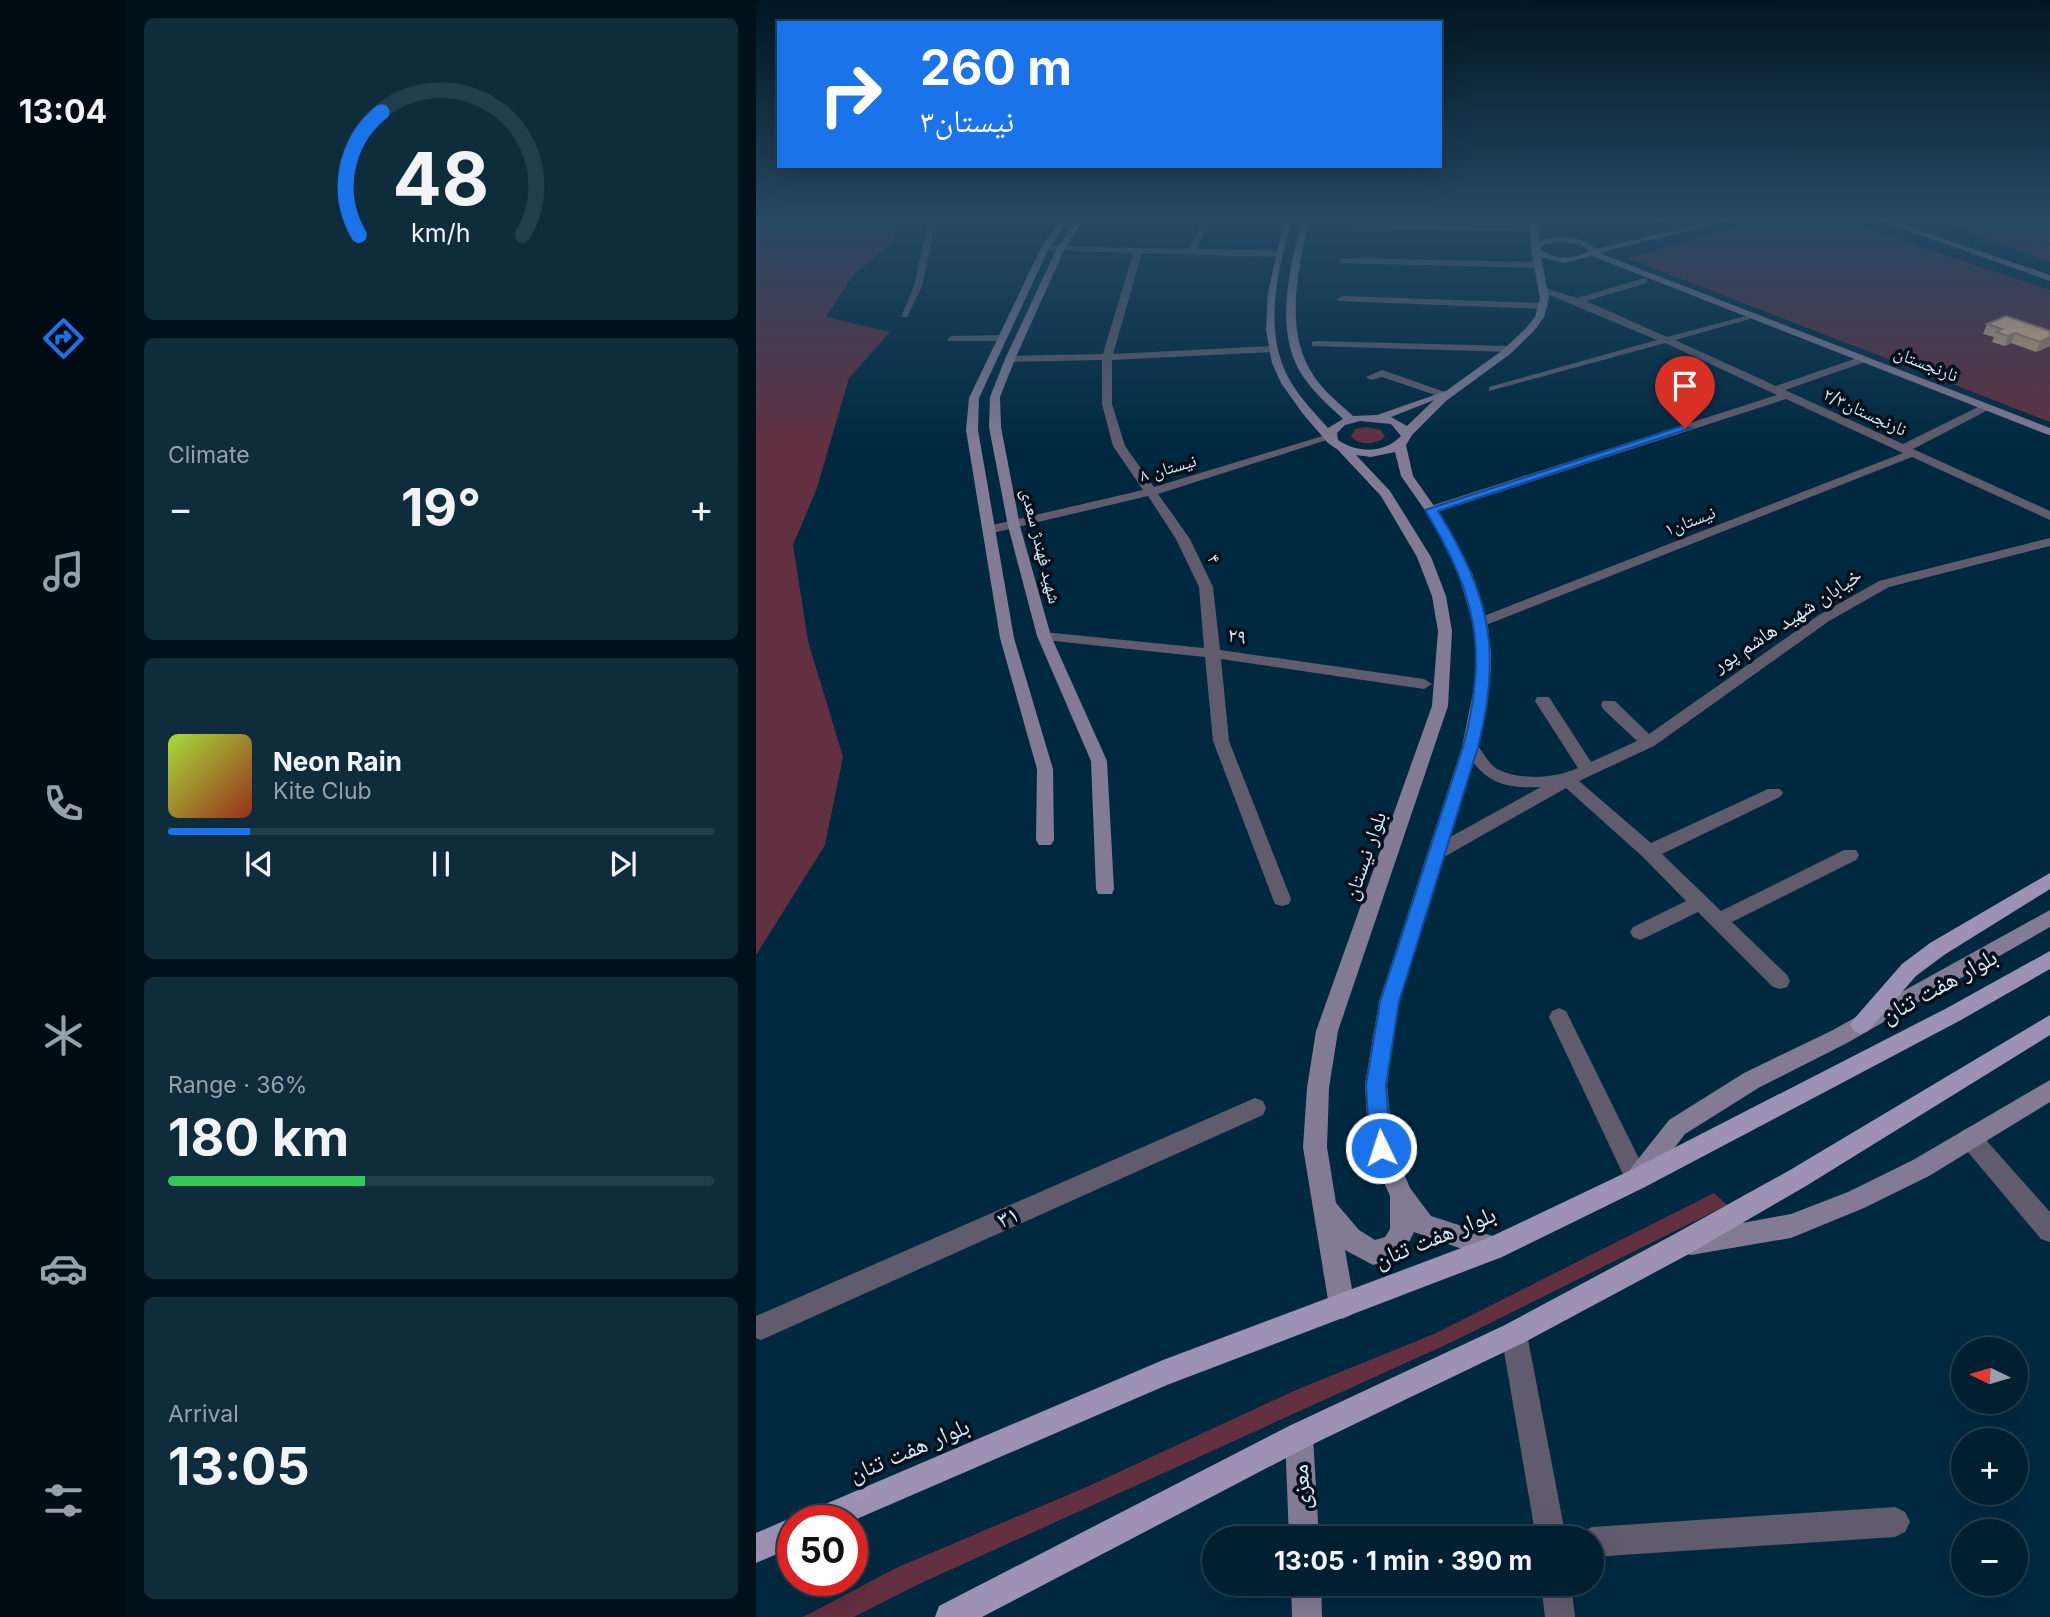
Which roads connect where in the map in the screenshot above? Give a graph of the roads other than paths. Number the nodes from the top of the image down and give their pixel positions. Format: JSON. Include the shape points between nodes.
{"nodes":[{"id":1,"x":913,"y":295,"type":"edge"},
{"id":2,"x":1022,"y":295,"type":"edge"},
{"id":3,"x":1039,"y":295,"type":"edge"},
{"id":4,"x":1125,"y":295,"type":"edge"},
{"id":5,"x":1274,"y":295,"type":"edge"},
{"id":6,"x":1296,"y":295,"type":"edge"},
{"id":7,"x":1545,"y":295,"type":"edge"},
{"id":8,"x":1559,"y":295,"type":"edge"},
{"id":9,"x":1596,"y":295,"type":"edge"},
{"id":10,"x":1704,"y":295,"type":"edge"},
{"id":11,"x":1342,"y":299,"type":"dead end"},
{"id":12,"x":1577,"y":301,"type":"junction"},
{"id":13,"x":1544,"y":306,"type":"junction"},
{"id":14,"x":904,"y":315,"type":"dead end"},
{"id":15,"x":1754,"y":315,"type":"junction"},
{"id":16,"x":1001,"y":338,"type":"junction"},
{"id":17,"x":952,"y":339,"type":"dead end"},
{"id":18,"x":1666,"y":340,"type":"junction"},
{"id":19,"x":1315,"y":344,"type":"dead end"},
{"id":20,"x":1273,"y":349,"type":"junction"},
{"id":21,"x":1510,"y":349,"type":"junction"},
{"id":22,"x":1107,"y":357,"type":"junction"},
{"id":23,"x":1010,"y":359,"type":"junction"},
{"id":24,"x":1864,"y":359,"type":"junction"},
{"id":25,"x":1371,"y":377,"type":"dead end"},
{"id":26,"x":1493,"y":390,"type":"dead end"},
{"id":27,"x":1447,"y":392,"type":"junction"},
{"id":28,"x":1782,"y":393,"type":"junction"},
{"id":29,"x":1986,"y":407,"type":"junction"},
{"id":30,"x":1377,"y":418,"type":"junction"},
{"id":31,"x":1350,"y":420,"type":"junction"},
{"id":32,"x":2050,"y":432,"type":"edge"},
{"id":33,"x":1403,"y":439,"type":"junction"},
{"id":34,"x":1336,"y":443,"type":"junction"},
{"id":35,"x":1908,"y":451,"type":"junction"},
{"id":36,"x":1151,"y":492,"type":"junction"},
{"id":37,"x":1431,"y":510,"type":"junction"},
{"id":38,"x":2050,"y":516,"type":"edge"},
{"id":39,"x":1014,"y":526,"type":"junction"},
{"id":40,"x":988,"y":530,"type":"junction"},
{"id":41,"x":2050,"y":542,"type":"edge"},
{"id":42,"x":1481,"y":622,"type":"junction"},
{"id":43,"x":1044,"y":636,"type":"junction"},
{"id":44,"x":1210,"y":653,"type":"junction"},
{"id":45,"x":1424,"y":684,"type":"dead end"},
{"id":46,"x":1543,"y":701,"type":"dead end"},
{"id":47,"x":1609,"y":705,"type":"dead end"},
{"id":48,"x":1648,"y":742,"type":"junction"},
{"id":49,"x":1470,"y":747,"type":"junction"},
{"id":50,"x":1589,"y":771,"type":"junction"},
{"id":51,"x":1567,"y":780,"type":"junction"},
{"id":52,"x":1774,"y":793,"type":"dead end"},
{"id":53,"x":1045,"y":840,"type":"dead end"},
{"id":54,"x":1438,"y":852,"type":"junction"},
{"id":55,"x":1649,"y":852,"type":"junction"},
{"id":56,"x":1850,"y":855,"type":"dead end"},
{"id":57,"x":2050,"y":880,"type":"edge"},
{"id":58,"x":1105,"y":889,"type":"dead end"},
{"id":59,"x":1282,"y":899,"type":"dead end"},
{"id":60,"x":1701,"y":902,"type":"junction"},
{"id":61,"x":2050,"y":918,"type":"edge"},
{"id":62,"x":1719,"y":920,"type":"junction"},
{"id":63,"x":1640,"y":932,"type":"dead end"},
{"id":64,"x":2050,"y":959,"type":"edge"},
{"id":65,"x":1780,"y":981,"type":"dead end"},
{"id":66,"x":1559,"y":1017,"type":"dead end"},
{"id":67,"x":2050,"y":1024,"type":"edge"},
{"id":68,"x":1861,"y":1025,"type":"junction"},
{"id":69,"x":2050,"y":1090,"type":"edge"},
{"id":70,"x":1255,"y":1108,"type":"dead end"},
{"id":71,"x":1970,"y":1138,"type":"junction"},
{"id":72,"x":1637,"y":1179,"type":"junction"},
{"id":73,"x":1402,"y":1196,"type":"junction"},
{"id":74,"x":1327,"y":1209,"type":"junction"},
{"id":75,"x":2050,"y":1230,"type":"edge"},
{"id":76,"x":1680,"y":1245,"type":"junction"},
{"id":77,"x":1493,"y":1248,"type":"junction"},
{"id":78,"x":1342,"y":1306,"type":"junction"},
{"id":79,"x":761,"y":1327,"type":"dead end"},
{"id":80,"x":1514,"y":1334,"type":"junction"},
{"id":81,"x":1299,"y":1436,"type":"junction"},
{"id":82,"x":856,"y":1505,"type":"edge"},
{"id":83,"x":1895,"y":1522,"type":"dead end"},
{"id":84,"x":1303,"y":1526,"type":"edge"},
{"id":85,"x":1549,"y":1526,"type":"edge"},
{"id":86,"x":777,"y":1539,"type":"edge"},
{"id":87,"x":1604,"y":1541,"type":"edge"},
{"id":88,"x":756,"y":1548,"type":"edge"},
{"id":89,"x":1306,"y":1596,"type":"edge"},
{"id":90,"x":1557,"y":1596,"type":"edge"},
{"id":91,"x":950,"y":1617,"type":"edge"},
{"id":92,"x":1307,"y":1617,"type":"edge"},
{"id":93,"x":1560,"y":1617,"type":"edge"}],
"edges":[{"from":1,"to":14,"type":"street"},
{"from":2,"to":16,"type":"street"},
{"from":3,"to":23,"type":"street","name":"شهید فهندژ سعدی"},
{"from":4,"to":22,"type":"street","name":"۴"},
{"from":5,"to":20,"type":"street","name":"بلوار نیستان"},
{"from":6,"to":31,"type":"street","via":[[1295,343],[1301,363],[1312,382]]},
{"from":7,"to":13,"type":"street"},
{"from":8,"to":12,"type":"street","name":"۲/۳نارنجستان"},
{"from":9,"to":12,"type":"street"},
{"from":10,"to":15,"type":"street","name":"نارنجستان"},
{"from":11,"to":13,"type":"street"},
{"from":12,"to":18,"type":"street","name":"۲/۳نارنجستان"},
{"from":13,"to":21,"type":"street","via":[[1535,324]]},
{"from":15,"to":18,"type":"street"},
{"from":15,"to":24,"type":"street","name":"نارنجستان"},
{"from":16,"to":17,"type":"street"},
{"from":16,"to":40,"type":"street","via":[[974,398],[972,430]]},
{"from":18,"to":26,"type":"street"},
{"from":18,"to":28,"type":"street","name":"۲/۳نارنجستان"},
{"from":19,"to":21,"type":"street"},
{"from":20,"to":22,"type":"street"},
{"from":20,"to":34,"type":"street","name":"بلوار نیستان","via":[[1289,386]]},
{"from":21,"to":27,"type":"street"},
{"from":22,"to":23,"type":"street"},
{"from":22,"to":36,"type":"street","name":"۴","via":[[1107,404],[1119,446]]},
{"from":23,"to":39,"type":"street","name":"شهید فهندژ سعدی","via":[[995,397],[995,427]]},
{"from":24,"to":28,"type":"street"},
{"from":24,"to":29,"type":"street","name":"نارنجستان"},
{"from":25,"to":27,"type":"street","via":[[1382,373]]},
{"from":27,"to":30,"type":"street"},
{"from":27,"to":33,"type":"street"},
{"from":28,"to":35,"type":"street","name":"۲/۳نارنجستان"},
{"from":28,"to":37,"type":"street"},
{"from":29,"to":32,"type":"street","name":"نارنجستان"},
{"from":29,"to":35,"type":"street","name":"۱نیستان"},
{"from":30,"to":31,"type":"street"},
{"from":30,"to":33,"type":"street","via":[[1397,423]]},
{"from":31,"to":34,"type":"street","via":[[1335,427]]},
{"from":33,"to":34,"type":"street","via":[[1391,449],[1366,453]]},
{"from":33,"to":37,"type":"street","via":[[1401,466]]},
{"from":34,"to":36,"type":"street","name":"نیستان ۸"},
{"from":34,"to":74,"type":"street","name":"بلوار نیستان","via":[[1386,495],[1424,557],[1439,596],[1445,631],[1440,706],[1327,1031],[1315,1147]]},
{"from":35,"to":38,"type":"street","name":"۲/۳نارنجستان"},
{"from":35,"to":42,"type":"street","name":"۱نیستان"},
{"from":36,"to":39,"type":"street","name":"نیستان ۸"},
{"from":36,"to":44,"type":"street","name":"۴","via":[[1183,539],[1206,587]]},
{"from":37,"to":42,"type":"street","via":[[1472,588]]},
{"from":39,"to":40,"type":"street","name":"نیستان ۸"},
{"from":39,"to":43,"type":"street","name":"شهید فهندژ سعدی"},
{"from":40,"to":53,"type":"street","via":[[1007,638],[1045,769]]},
{"from":41,"to":48,"type":"street","name":"خیابان شهید هاشم پور","via":[[1884,584],[1824,618]]},
{"from":42,"to":49,"type":"street","via":[[1485,672]]},
{"from":43,"to":44,"type":"street","name":"۲۹"},
{"from":43,"to":58,"type":"street","name":"شهید فهندژ سعدی","via":[[1099,761]]},
{"from":44,"to":45,"type":"street","name":"۲۹"},
{"from":44,"to":59,"type":"street","name":"۴","via":[[1221,741]]},
{"from":46,"to":50,"type":"street"},
{"from":47,"to":48,"type":"street"},
{"from":48,"to":50,"type":"street","name":"خیابان شهید هاشم پور"},
{"from":49,"to":51,"type":"street","name":"خیابان شهید هاشم پور","via":[[1489,772],[1518,782]]},
{"from":49,"to":54,"type":"street"},
{"from":50,"to":51,"type":"street","name":"خیابان شهید هاشم پور"},
{"from":51,"to":54,"type":"street","name":"خیابان شهید هاشم پور"},
{"from":51,"to":55,"type":"street"},
{"from":52,"to":55,"type":"street"},
{"from":54,"to":73,"type":"street","via":[[1390,1002],[1376,1085],[1381,1148]]},
{"from":55,"to":60,"type":"street"},
{"from":56,"to":62,"type":"street"},
{"from":57,"to":68,"type":"main road","via":[[1909,970]]},
{"from":60,"to":62,"type":"street"},
{"from":60,"to":63,"type":"street"},
{"from":61,"to":68,"type":"street"},
{"from":62,"to":65,"type":"street"},
{"from":64,"to":72,"type":"main road","name":"بلوار هفت تنان"},
{"from":66,"to":72,"type":"street"},
{"from":67,"to":76,"type":"main road"},
{"from":68,"to":72,"type":"street","via":[[1752,1080],[1677,1127]]},
{"from":69,"to":71,"type":"street"},
{"from":70,"to":79,"type":"street","name":"۳۱"},
{"from":71,"to":75,"type":"street"},
{"from":71,"to":76,"type":"street","via":[[1856,1200],[1791,1226]]},
{"from":72,"to":77,"type":"main road","name":"بلوار هفت تنان"},
{"from":73,"to":74,"type":"street","via":[[1402,1231],[1393,1247],[1373,1253],[1350,1239]]},
{"from":73,"to":77,"type":"street","via":[[1423,1225]]},
{"from":74,"to":78,"type":"street","name":"بلوار نیستان"},
{"from":76,"to":80,"type":"main road"},
{"from":77,"to":78,"type":"main road","name":"بلوار هفت تنان"},
{"from":78,"to":82,"type":"main road","name":"بلوار هفت تنان","via":[[1163,1373]]},
{"from":80,"to":81,"type":"main road"},
{"from":80,"to":85,"type":"street"},
{"from":81,"to":84,"type":"street","name":"معزی"},
{"from":81,"to":91,"type":"main road"},
{"from":83,"to":87,"type":"street"},
{"from":86,"to":88,"type":"main road"},
{"from":89,"to":92,"type":"street"},
{"from":90,"to":93,"type":"street"}]}
